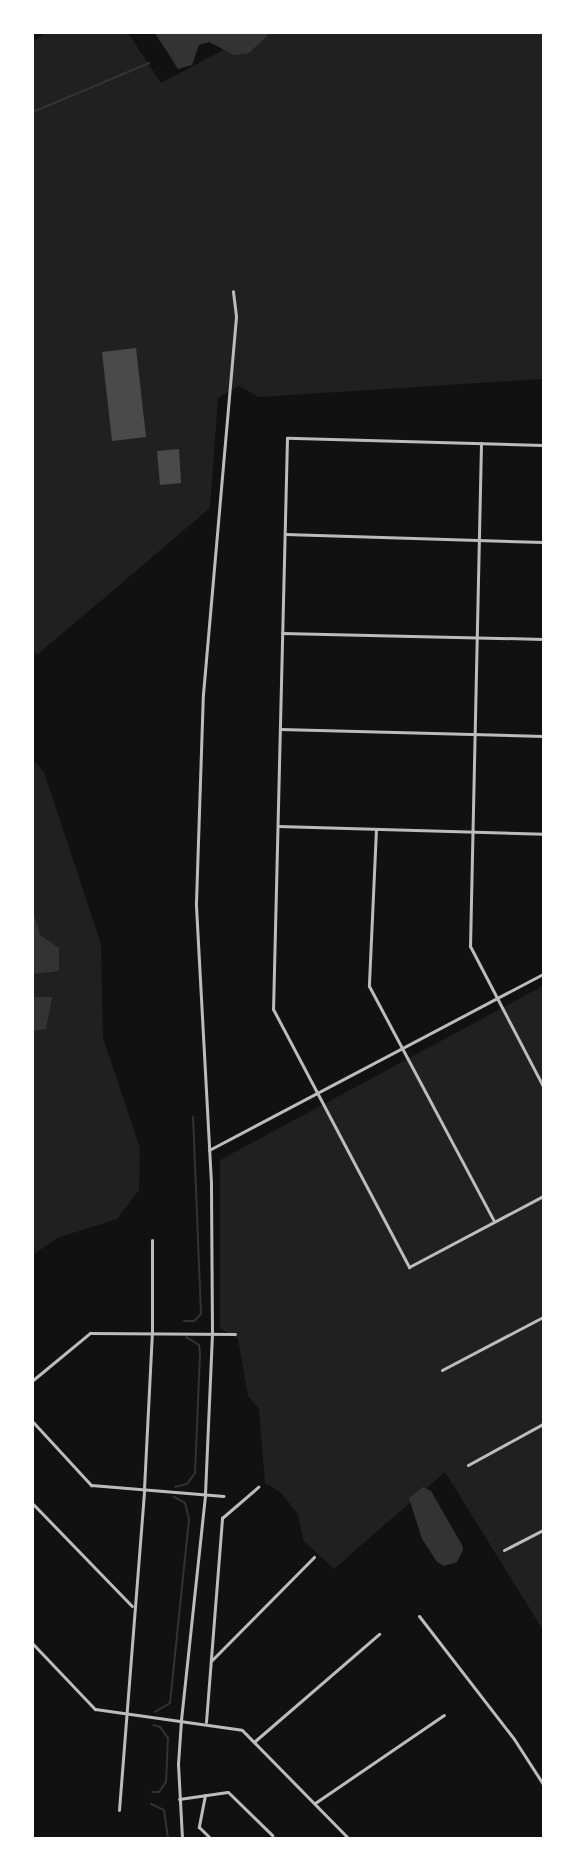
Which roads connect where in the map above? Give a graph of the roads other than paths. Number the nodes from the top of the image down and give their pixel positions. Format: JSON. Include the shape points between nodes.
{"nodes":[{"id":1,"x":233,"y":291,"type":"dead end"},
{"id":2,"x":481,"y":443,"type":"junction"},
{"id":3,"x":543,"y":445,"type":"edge"},
{"id":4,"x":285,"y":534,"type":"junction"},
{"id":5,"x":481,"y":540,"type":"junction"},
{"id":6,"x":543,"y":542,"type":"edge"},
{"id":7,"x":282,"y":633,"type":"junction"},
{"id":8,"x":478,"y":637,"type":"junction"},
{"id":9,"x":543,"y":639,"type":"edge"},
{"id":10,"x":280,"y":729,"type":"junction"},
{"id":11,"x":476,"y":734,"type":"junction"},
{"id":12,"x":543,"y":736,"type":"edge"},
{"id":13,"x":278,"y":826,"type":"junction"},
{"id":14,"x":376,"y":829,"type":"junction"},
{"id":15,"x":472,"y":832,"type":"junction"},
{"id":16,"x":543,"y":834,"type":"edge"},
{"id":17,"x":543,"y":974,"type":"edge"},
{"id":18,"x":497,"y":999,"type":"junction"},
{"id":19,"x":403,"y":1048,"type":"junction"},
{"id":20,"x":543,"y":1086,"type":"edge"},
{"id":21,"x":318,"y":1091,"type":"junction"},
{"id":22,"x":209,"y":1150,"type":"junction"},
{"id":23,"x":543,"y":1196,"type":"edge"},
{"id":24,"x":494,"y":1222,"type":"junction"},
{"id":25,"x":153,"y":1240,"type":"dead end"},
{"id":26,"x":543,"y":1317,"type":"edge"},
{"id":27,"x":152,"y":1332,"type":"junction"},
{"id":28,"x":212,"y":1332,"type":"junction"},
{"id":29,"x":235,"y":1334,"type":"dead end"},
{"id":30,"x":442,"y":1370,"type":"dead end"},
{"id":31,"x":33,"y":1380,"type":"edge"},
{"id":32,"x":33,"y":1422,"type":"edge"},
{"id":33,"x":543,"y":1424,"type":"edge"},
{"id":34,"x":468,"y":1465,"type":"dead end"},
{"id":35,"x":258,"y":1487,"type":"dead end"},
{"id":36,"x":144,"y":1489,"type":"junction"},
{"id":37,"x":205,"y":1494,"type":"junction"},
{"id":38,"x":224,"y":1496,"type":"dead end"},
{"id":39,"x":33,"y":1504,"type":"edge"},
{"id":40,"x":543,"y":1530,"type":"edge"},
{"id":41,"x":504,"y":1550,"type":"dead end"},
{"id":42,"x":314,"y":1557,"type":"dead end"},
{"id":43,"x":133,"y":1607,"type":"junction"},
{"id":44,"x":420,"y":1616,"type":"dead end"},
{"id":45,"x":379,"y":1634,"type":"dead end"},
{"id":46,"x":33,"y":1644,"type":"edge"},
{"id":47,"x":211,"y":1661,"type":"junction"},
{"id":48,"x":126,"y":1715,"type":"junction"},
{"id":49,"x":444,"y":1715,"type":"dead end"},
{"id":50,"x":181,"y":1720,"type":"junction"},
{"id":51,"x":206,"y":1722,"type":"junction"},
{"id":52,"x":255,"y":1741,"type":"junction"},
{"id":53,"x":543,"y":1784,"type":"edge"},
{"id":54,"x":204,"y":1795,"type":"junction"},
{"id":55,"x":179,"y":1799,"type":"junction"},
{"id":56,"x":315,"y":1803,"type":"junction"},
{"id":57,"x":119,"y":1810,"type":"dead end"},
{"id":58,"x":272,"y":1835,"type":"dead end"},
{"id":59,"x":182,"y":1838,"type":"edge"},
{"id":60,"x":210,"y":1838,"type":"edge"},
{"id":61,"x":348,"y":1838,"type":"edge"}],
"edges":[{"from":1,"to":22,"type":"street","via":[[236,316],[202,694],[196,902]]},
{"from":2,"to":3,"type":"street"},
{"from":2,"to":4,"type":"street","via":[[287,438]]},
{"from":2,"to":5,"type":"street"},
{"from":4,"to":5,"type":"street"},
{"from":4,"to":7,"type":"street"},
{"from":5,"to":6,"type":"street"},
{"from":5,"to":8,"type":"street"},
{"from":7,"to":8,"type":"street"},
{"from":7,"to":10,"type":"street"},
{"from":8,"to":9,"type":"street"},
{"from":8,"to":11,"type":"street"},
{"from":10,"to":11,"type":"street"},
{"from":10,"to":13,"type":"street"},
{"from":11,"to":12,"type":"street"},
{"from":11,"to":15,"type":"street"},
{"from":13,"to":14,"type":"street"},
{"from":13,"to":21,"type":"street","via":[[273,1010]]},
{"from":14,"to":15,"type":"street"},
{"from":14,"to":19,"type":"street","via":[[369,986]]},
{"from":15,"to":16,"type":"street"},
{"from":15,"to":18,"type":"street","via":[[470,946]]},
{"from":17,"to":18,"type":"street"},
{"from":18,"to":19,"type":"street"},
{"from":18,"to":20,"type":"street"},
{"from":19,"to":21,"type":"street"},
{"from":19,"to":24,"type":"street"},
{"from":21,"to":22,"type":"street"},
{"from":21,"to":24,"type":"street","via":[[409,1267]]},
{"from":22,"to":28,"type":"street"},
{"from":23,"to":24,"type":"street"},
{"from":25,"to":27,"type":"street"},
{"from":26,"to":30,"type":"street"},
{"from":27,"to":28,"type":"street"},
{"from":27,"to":31,"type":"street","via":[[90,1333]]},
{"from":27,"to":36,"type":"street"},
{"from":28,"to":29,"type":"street"},
{"from":28,"to":37,"type":"street"},
{"from":32,"to":36,"type":"street","via":[[91,1485]]},
{"from":33,"to":34,"type":"street"},
{"from":35,"to":47,"type":"street","via":[[222,1518]]},
{"from":36,"to":37,"type":"street"},
{"from":36,"to":43,"type":"street"},
{"from":37,"to":38,"type":"street"},
{"from":37,"to":50,"type":"street"},
{"from":39,"to":43,"type":"street"},
{"from":40,"to":41,"type":"street"},
{"from":42,"to":47,"type":"street"},
{"from":43,"to":48,"type":"street"},
{"from":44,"to":53,"type":"street","via":[[514,1739]]},
{"from":45,"to":52,"type":"street"},
{"from":46,"to":48,"type":"street","via":[[95,1709]]},
{"from":47,"to":51,"type":"street"},
{"from":48,"to":50,"type":"street"},
{"from":48,"to":57,"type":"street"},
{"from":49,"to":56,"type":"street"},
{"from":50,"to":51,"type":"street"},
{"from":50,"to":55,"type":"street"},
{"from":51,"to":52,"type":"street","via":[[242,1730]]},
{"from":52,"to":56,"type":"street"},
{"from":54,"to":55,"type":"street"},
{"from":54,"to":58,"type":"street","via":[[228,1792]]},
{"from":54,"to":60,"type":"street","via":[[199,1827]]},
{"from":55,"to":59,"type":"street"},
{"from":56,"to":61,"type":"street"}]}
